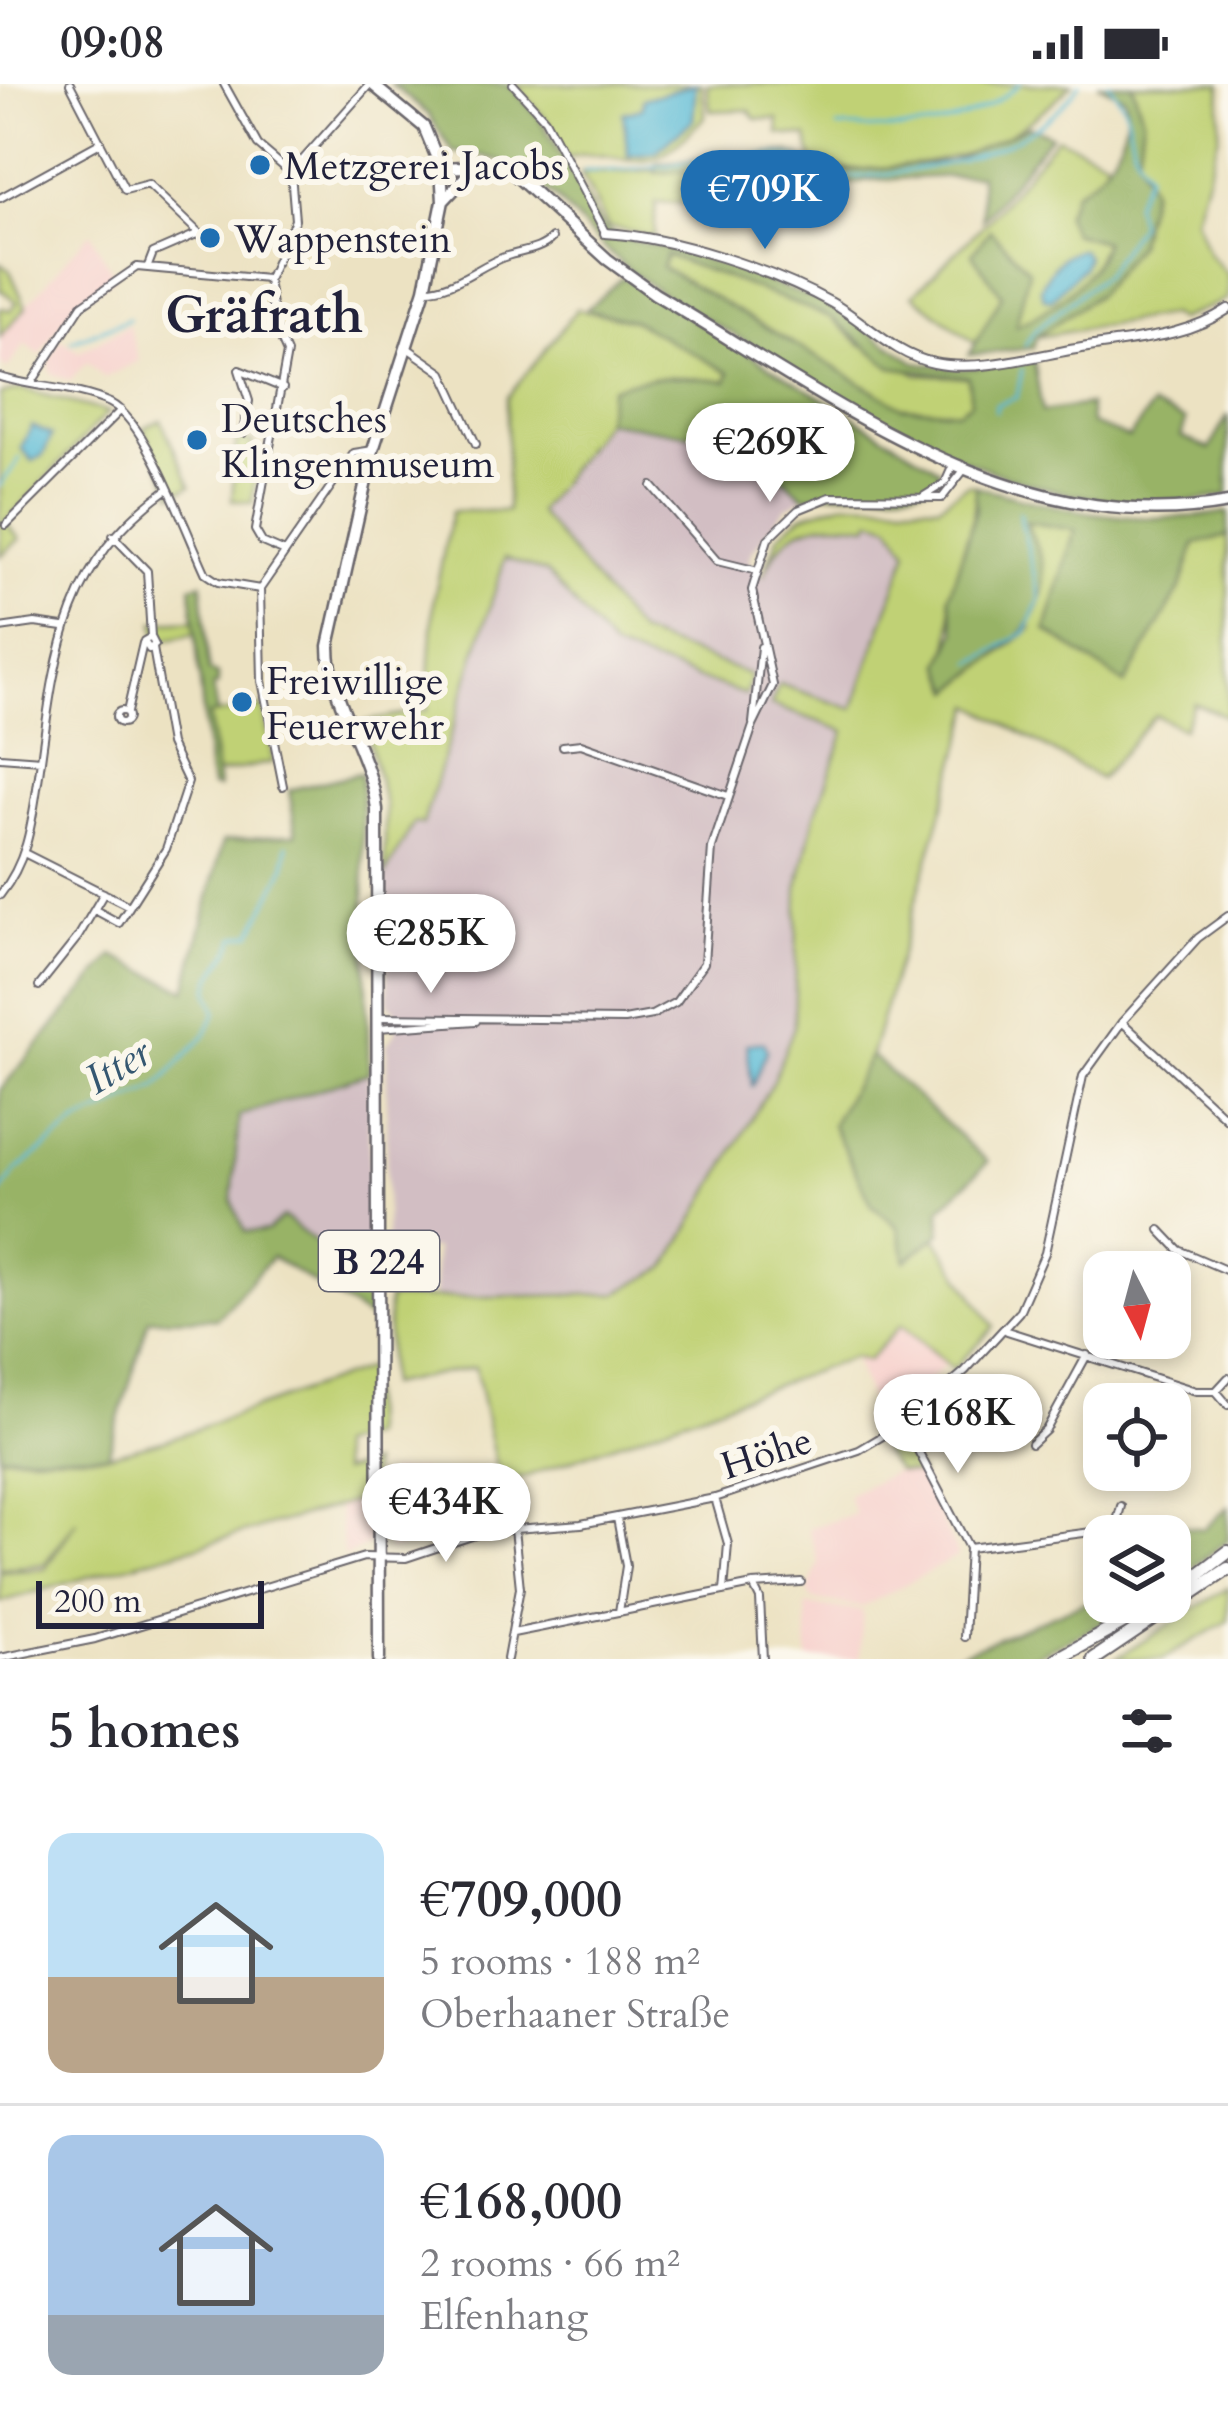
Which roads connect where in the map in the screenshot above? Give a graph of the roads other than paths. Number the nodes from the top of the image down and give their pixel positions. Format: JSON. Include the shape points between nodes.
{"nodes":[{"id":1,"x":70,"y":84,"type":"edge"},
{"id":2,"x":224,"y":84,"type":"edge"},
{"id":3,"x":371,"y":84,"type":"edge"},
{"id":4,"x":513,"y":84,"type":"edge"},
{"id":5,"x":100,"y":142,"type":"junction"},
{"id":6,"x":477,"y":166,"type":"junction"},
{"id":7,"x":441,"y":168,"type":"junction"},
{"id":8,"x":291,"y":173,"type":"junction"},
{"id":9,"x":0,"y":199,"type":"edge"},
{"id":10,"x":443,"y":201,"type":"junction"},
{"id":11,"x":217,"y":230,"type":"dead end"},
{"id":12,"x":605,"y":232,"type":"joint"},
{"id":13,"x":200,"y":235,"type":"junction"},
{"id":14,"x":552,"y":238,"type":"dead end"},
{"id":15,"x":148,"y":266,"type":"junction"},
{"id":16,"x":268,"y":280,"type":"junction"},
{"id":17,"x":425,"y":290,"type":"junction"},
{"id":18,"x":1228,"y":309,"type":"edge"},
{"id":19,"x":406,"y":347,"type":"junction"},
{"id":20,"x":0,"y":377,"type":"edge"},
{"id":21,"x":13,"y":380,"type":"junction"},
{"id":22,"x":32,"y":382,"type":"junction"},
{"id":23,"x":0,"y":388,"type":"edge"},
{"id":24,"x":283,"y":388,"type":"junction"},
{"id":25,"x":121,"y":410,"type":"junction"},
{"id":26,"x":243,"y":433,"type":"dead end"},
{"id":27,"x":476,"y":444,"type":"dead end"},
{"id":28,"x":373,"y":451,"type":"junction"},
{"id":29,"x":958,"y":467,"type":"junction"},
{"id":30,"x":652,"y":486,"type":"dead end"},
{"id":31,"x":165,"y":491,"type":"junction"},
{"id":32,"x":1228,"y":503,"type":"edge"},
{"id":33,"x":6,"y":525,"type":"dead end"},
{"id":34,"x":112,"y":536,"type":"junction"},
{"id":35,"x":285,"y":553,"type":"junction"},
{"id":36,"x":754,"y":570,"type":"junction"},
{"id":37,"x":260,"y":589,"type":"junction"},
{"id":38,"x":63,"y":627,"type":"junction"},
{"id":39,"x":0,"y":628,"type":"edge"},
{"id":40,"x":151,"y":637,"type":"junction"},
{"id":41,"x":761,"y":642,"type":"junction"},
{"id":42,"x":143,"y":643,"type":"junction"},
{"id":43,"x":153,"y":648,"type":"junction"},
{"id":44,"x":127,"y":712,"type":"dead end"},
{"id":45,"x":753,"y":726,"type":"junction"},
{"id":46,"x":563,"y":746,"type":"dead end"},
{"id":47,"x":0,"y":757,"type":"edge"},
{"id":48,"x":41,"y":760,"type":"junction"},
{"id":49,"x":283,"y":786,"type":"dead end"},
{"id":50,"x":728,"y":796,"type":"junction"},
{"id":51,"x":26,"y":854,"type":"junction"},
{"id":52,"x":104,"y":892,"type":"junction"},
{"id":53,"x":0,"y":896,"type":"edge"},
{"id":54,"x":129,"y":906,"type":"junction"},
{"id":55,"x":95,"y":910,"type":"junction"},
{"id":56,"x":1228,"y":916,"type":"edge"},
{"id":57,"x":39,"y":986,"type":"dead end"},
{"id":58,"x":1122,"y":1022,"type":"junction"},
{"id":59,"x":378,"y":1023,"type":"junction"},
{"id":60,"x":1228,"y":1120,"type":"edge"},
{"id":61,"x":1160,"y":1230,"type":"dead end"},
{"id":62,"x":1228,"y":1271,"type":"edge"},
{"id":63,"x":1006,"y":1330,"type":"junction"},
{"id":64,"x":1083,"y":1354,"type":"edge"},
{"id":65,"x":1085,"y":1359,"type":"edge"},
{"id":66,"x":1099,"y":1359,"type":"edge"},
{"id":67,"x":1228,"y":1378,"type":"edge"},
{"id":68,"x":1170,"y":1383,"type":"edge"},
{"id":69,"x":1191,"y":1388,"type":"edge"},
{"id":70,"x":1216,"y":1391,"type":"junction"},
{"id":71,"x":1228,"y":1405,"type":"edge"},
{"id":72,"x":904,"y":1424,"type":"junction"},
{"id":73,"x":1031,"y":1444,"type":"dead end"},
{"id":74,"x":715,"y":1498,"type":"junction"},
{"id":75,"x":1121,"y":1506,"type":"dead end"},
{"id":76,"x":1118,"y":1515,"type":"edge"},
{"id":77,"x":617,"y":1518,"type":"junction"},
{"id":78,"x":514,"y":1529,"type":"junction"},
{"id":79,"x":1083,"y":1531,"type":"edge"},
{"id":80,"x":969,"y":1548,"type":"junction"},
{"id":81,"x":1228,"y":1552,"type":"edge"},
{"id":82,"x":380,"y":1558,"type":"junction"},
{"id":83,"x":1228,"y":1569,"type":"edge"},
{"id":84,"x":1191,"y":1580,"type":"edge"},
{"id":85,"x":801,"y":1582,"type":"dead end"},
{"id":86,"x":753,"y":1585,"type":"junction"},
{"id":87,"x":724,"y":1591,"type":"junction"},
{"id":88,"x":619,"y":1612,"type":"junction"},
{"id":89,"x":1123,"y":1623,"type":"edge"},
{"id":90,"x":513,"y":1633,"type":"junction"},
{"id":91,"x":964,"y":1637,"type":"dead end"},
{"id":92,"x":0,"y":1658,"type":"edge"},
{"id":93,"x":379,"y":1659,"type":"edge"},
{"id":94,"x":507,"y":1659,"type":"edge"},
{"id":95,"x":763,"y":1659,"type":"edge"},
{"id":96,"x":1057,"y":1659,"type":"edge"},
{"id":97,"x":1094,"y":1659,"type":"edge"}],
"edges":[{"from":1,"to":5,"type":"street"},
{"from":2,"to":8,"type":"street","via":[[258,145]]},
{"from":3,"to":7,"type":"main road","number":"B 224","via":[[414,115]]},
{"from":3,"to":8,"type":"street"},
{"from":4,"to":12,"type":"street","via":[[545,119]]},
{"from":5,"to":9,"type":"street"},
{"from":5,"to":13,"type":"street","via":[[124,190],[148,184]]},
{"from":6,"to":7,"type":"main road"},
{"from":6,"to":10,"type":"main road"},
{"from":6,"to":29,"type":"main road","via":[[524,179],[655,294]]},
{"from":7,"to":10,"type":"main road","number":"B 224"},
{"from":8,"to":16,"type":"street","via":[[295,220]]},
{"from":10,"to":17,"type":"main road","number":"B 224"},
{"from":11,"to":13,"type":"street"},
{"from":12,"to":18,"type":"street","via":[[712,256],[829,301],[902,351],[938,364],[1172,334]]},
{"from":13,"to":15,"type":"street","via":[[153,253]]},
{"from":14,"to":17,"type":"street"},
{"from":15,"to":16,"type":"street"},
{"from":15,"to":22,"type":"street","via":[[87,299]]},
{"from":16,"to":24,"type":"street","via":[[284,344]]},
{"from":17,"to":19,"type":"main road","number":"B 224"},
{"from":19,"to":27,"type":"street","via":[[443,373]]},
{"from":19,"to":28,"type":"main road","number":"B 224"},
{"from":20,"to":21,"type":"street"},
{"from":21,"to":22,"type":"street"},
{"from":21,"to":23,"type":"street"},
{"from":22,"to":25,"type":"street"},
{"from":24,"to":26,"type":"street","via":[[239,370],[249,401]]},
{"from":24,"to":35,"type":"street","via":[[255,530]]},
{"from":25,"to":31,"type":"street"},
{"from":25,"to":33,"type":"street"},
{"from":28,"to":35,"type":"street","via":[[354,453]]},
{"from":28,"to":59,"type":"main road","number":"B 224","via":[[329,662],[375,795]]},
{"from":29,"to":32,"type":"main road","via":[[1088,506]]},
{"from":29,"to":36,"type":"street","via":[[942,498],[842,495],[809,504],[776,528]]},
{"from":30,"to":36,"type":"street","via":[[718,561]]},
{"from":31,"to":34,"type":"street"},
{"from":31,"to":37,"type":"street","via":[[208,577]]},
{"from":34,"to":38,"type":"street"},
{"from":34,"to":40,"type":"street","via":[[147,572]]},
{"from":35,"to":37,"type":"street"},
{"from":36,"to":41,"type":"street"},
{"from":37,"to":49,"type":"street","via":[[262,681]]},
{"from":38,"to":39,"type":"street"},
{"from":38,"to":48,"type":"street"},
{"from":40,"to":42,"type":"street"},
{"from":40,"to":43,"type":"street"},
{"from":41,"to":45,"type":"street"},
{"from":41,"to":45,"type":"street","via":[[773,685]]},
{"from":42,"to":43,"type":"street"},
{"from":42,"to":44,"type":"street"},
{"from":43,"to":54,"type":"street","via":[[170,744],[188,782],[175,832]]},
{"from":45,"to":50,"type":"street"},
{"from":46,"to":50,"type":"street","via":[[580,744]]},
{"from":47,"to":48,"type":"street"},
{"from":48,"to":51,"type":"street"},
{"from":50,"to":59,"type":"street","via":[[712,848],[704,963],[676,1002],[624,1020]]},
{"from":51,"to":52,"type":"street"},
{"from":51,"to":53,"type":"street"},
{"from":52,"to":54,"type":"street"},
{"from":52,"to":55,"type":"street"},
{"from":54,"to":55,"type":"street","via":[[118,923]]},
{"from":55,"to":57,"type":"street"},
{"from":56,"to":58,"type":"street","name":"Höhe"},
{"from":58,"to":60,"type":"street"},
{"from":58,"to":63,"type":"street","name":"Höhe","via":[[1083,1076],[1038,1275]]},
{"from":59,"to":82,"type":"main road","number":"B 224"},
{"from":61,"to":62,"type":"street","via":[[1180,1250]]},
{"from":63,"to":64,"type":"street"},
{"from":63,"to":72,"type":"street","name":"Höhe"},
{"from":65,"to":73,"type":"street"},
{"from":66,"to":68,"type":"street"},
{"from":67,"to":70,"type":"street"},
{"from":69,"to":70,"type":"street"},
{"from":70,"to":71,"type":"street"},
{"from":72,"to":74,"type":"street","name":"Höhe","via":[[859,1450]]},
{"from":72,"to":80,"type":"street"},
{"from":74,"to":77,"type":"street","name":"Höhe"},
{"from":74,"to":87,"type":"street","via":[[728,1544]]},
{"from":75,"to":76,"type":"street"},
{"from":77,"to":78,"type":"street","name":"Höhe"},
{"from":77,"to":88,"type":"street","via":[[626,1566]]},
{"from":78,"to":82,"type":"street","name":"Höhe"},
{"from":78,"to":90,"type":"street","via":[[520,1588]]},
{"from":79,"to":80,"type":"street"},
{"from":80,"to":91,"type":"street"},
{"from":81,"to":84,"type":"highway"},
{"from":82,"to":92,"type":"street","name":"Höhe"},
{"from":82,"to":93,"type":"main road","number":"B 224"},
{"from":83,"to":97,"type":"highway"},
{"from":85,"to":86,"type":"street"},
{"from":86,"to":87,"type":"street"},
{"from":86,"to":95,"type":"street"},
{"from":87,"to":88,"type":"street"},
{"from":88,"to":90,"type":"street"},
{"from":89,"to":96,"type":"highway"},
{"from":90,"to":94,"type":"street"}]}
